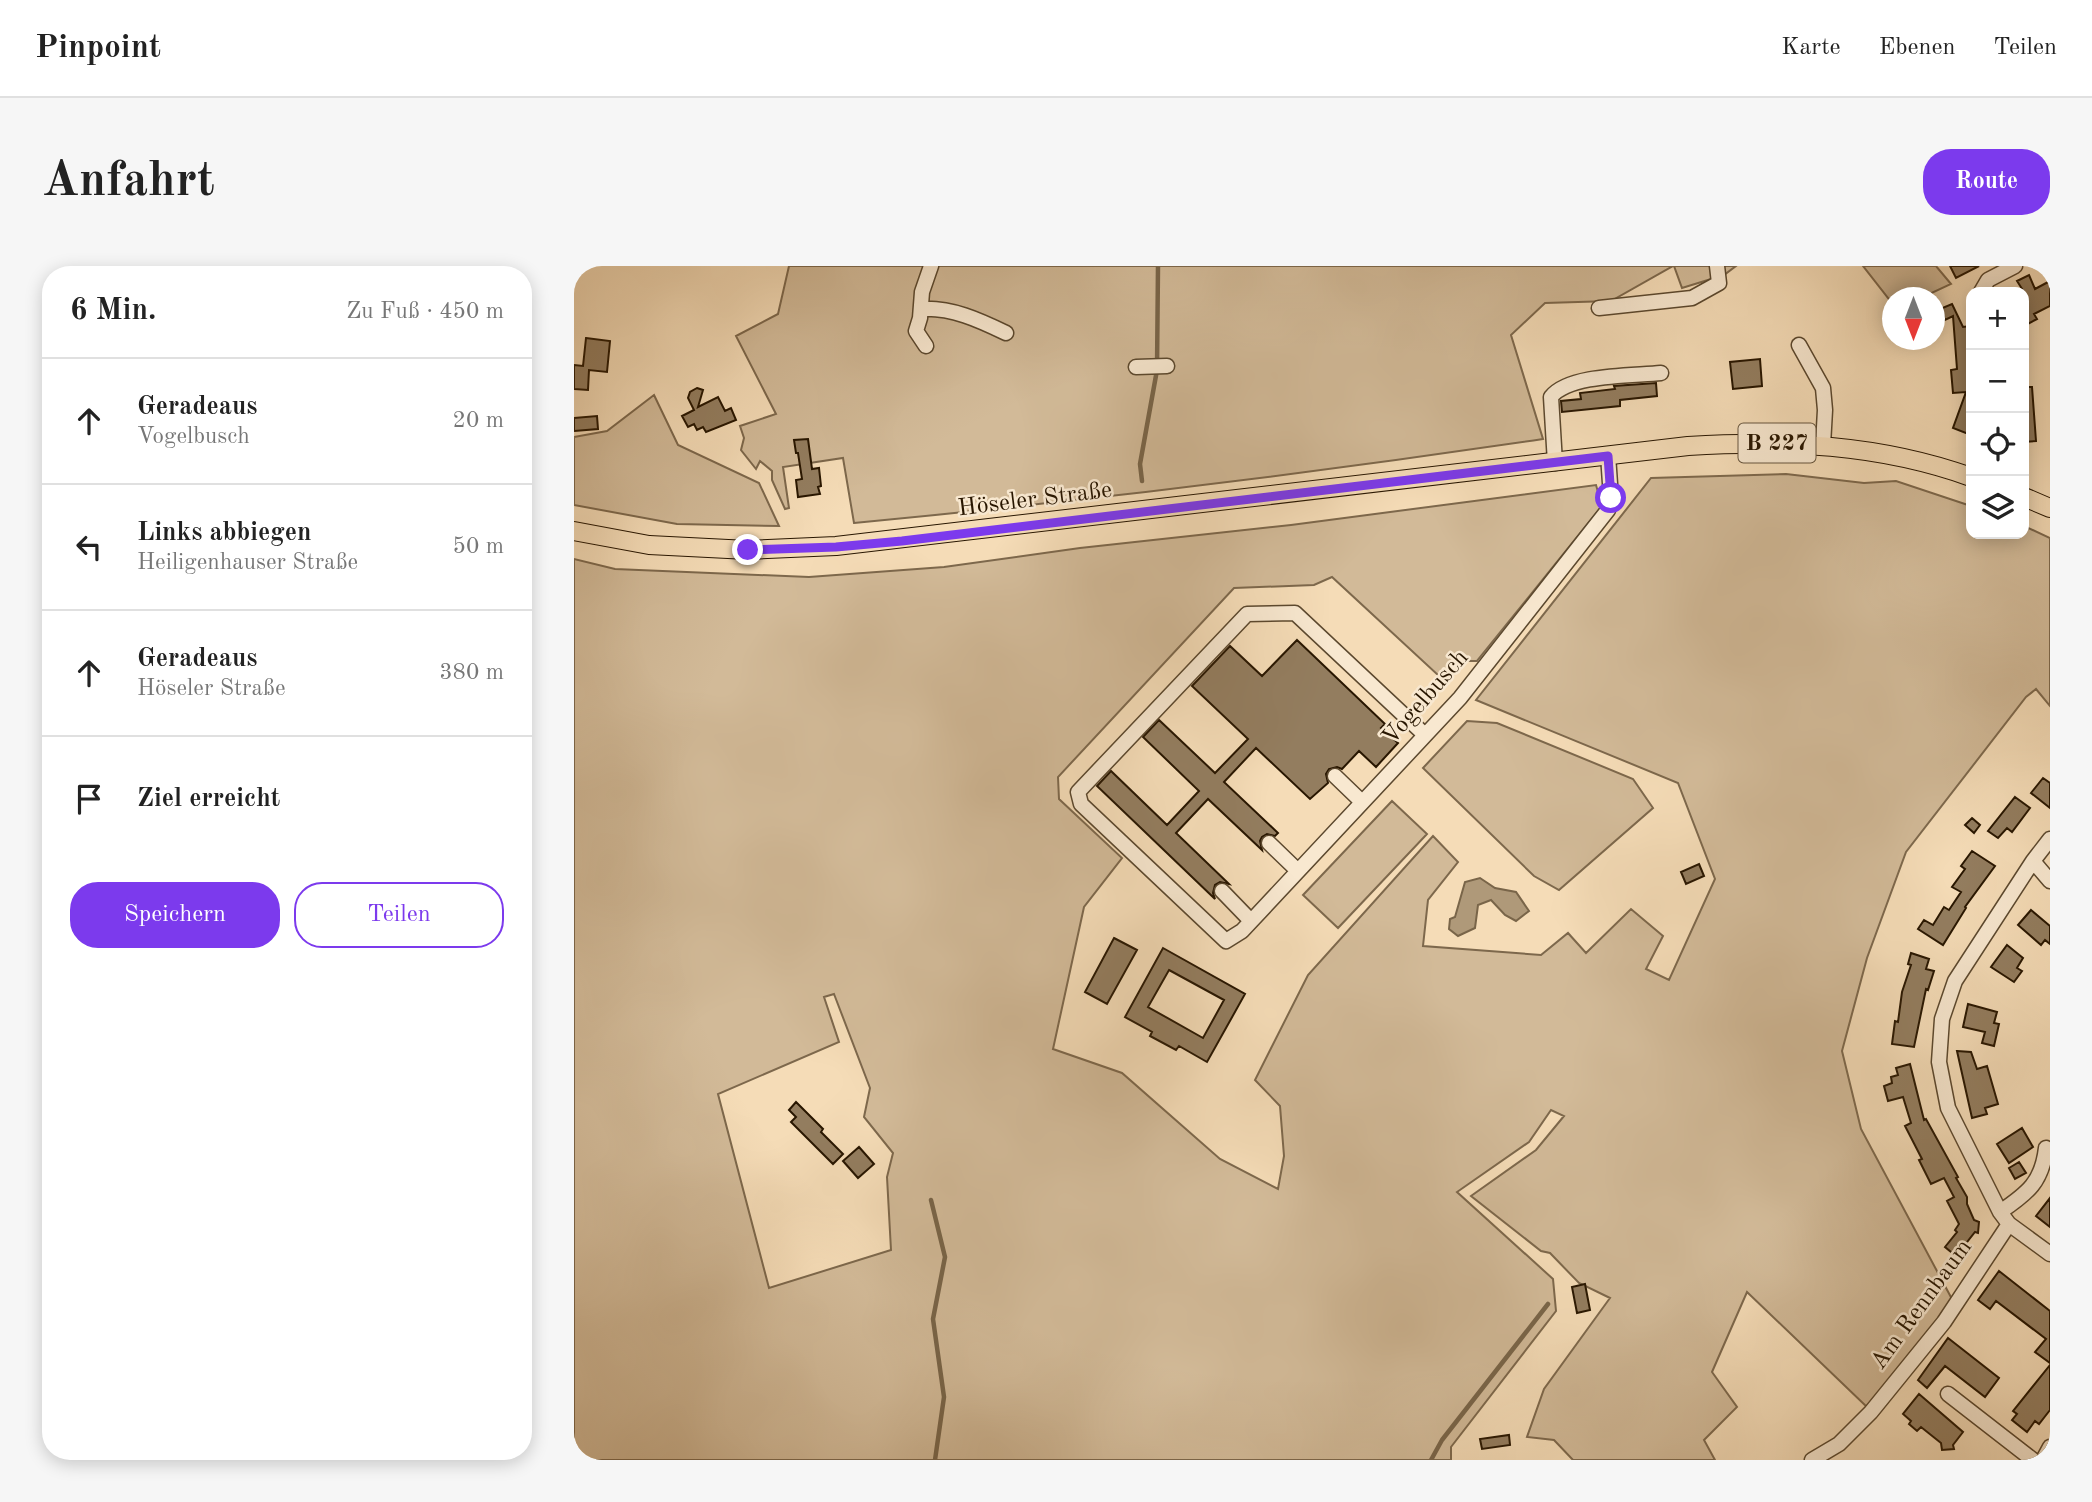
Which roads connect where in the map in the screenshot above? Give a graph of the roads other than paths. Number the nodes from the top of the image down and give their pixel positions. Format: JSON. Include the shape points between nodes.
{"nodes":[{"id":1,"x":931,"y":266,"type":"edge"},
{"id":2,"x":1717,"y":266,"type":"edge"},
{"id":3,"x":2015,"y":266,"type":"edge"},
{"id":4,"x":1984,"y":287,"type":"edge"},
{"id":5,"x":1599,"y":308,"type":"dead end"},
{"id":6,"x":920,"y":309,"type":"junction"},
{"id":7,"x":1006,"y":332,"type":"dead end"},
{"id":8,"x":926,"y":345,"type":"dead end"},
{"id":9,"x":1799,"y":345,"type":"dead end"},
{"id":10,"x":1167,"y":366,"type":"dead end"},
{"id":11,"x":1136,"y":367,"type":"dead end"},
{"id":12,"x":1661,"y":373,"type":"dead end"},
{"id":13,"x":1823,"y":445,"type":"junction"},
{"id":14,"x":1608,"y":456,"type":"junction"},
{"id":15,"x":1555,"y":463,"type":"junction"},
{"id":16,"x":1967,"y":476,"type":"edge"},
{"id":17,"x":2029,"y":499,"type":"edge"},
{"id":18,"x":2050,"y":508,"type":"edge"},
{"id":19,"x":574,"y":531,"type":"edge"},
{"id":20,"x":1425,"y":735,"type":"junction"},
{"id":21,"x":1335,"y":776,"type":"dead end"},
{"id":22,"x":1362,"y":803,"type":"junction"},
{"id":23,"x":2050,"y":839,"type":"edge"},
{"id":24,"x":1269,"y":843,"type":"dead end"},
{"id":25,"x":2033,"y":861,"type":"junction"},
{"id":26,"x":1298,"y":871,"type":"junction"},
{"id":27,"x":2050,"y":881,"type":"edge"},
{"id":28,"x":1222,"y":891,"type":"dead end"},
{"id":29,"x":1251,"y":921,"type":"junction"},
{"id":30,"x":2046,"y":1148,"type":"dead end"},
{"id":31,"x":2004,"y":1218,"type":"junction"},
{"id":32,"x":2050,"y":1254,"type":"edge"},
{"id":33,"x":1948,"y":1394,"type":"dead end"},
{"id":34,"x":2050,"y":1447,"type":"edge"},
{"id":35,"x":1812,"y":1460,"type":"edge"},
{"id":36,"x":2033,"y":1460,"type":"edge"},
{"id":37,"x":2043,"y":1460,"type":"edge"}],
"edges":[{"from":1,"to":6,"type":"street"},
{"from":2,"to":5,"type":"street","via":[[1719,283],[1692,298]]},
{"from":3,"to":4,"type":"street","via":[[1988,280]]},
{"from":6,"to":7,"type":"street","via":[[973,318]]},
{"from":6,"to":8,"type":"street","via":[[916,331]]},
{"from":9,"to":13,"type":"street","via":[[1823,388]]},
{"from":10,"to":11,"type":"street"},
{"from":12,"to":15,"type":"street","via":[[1578,381],[1557,389],[1551,397]]},
{"from":13,"to":14,"type":"main road","number":"B 227","via":[[1751,442]]},
{"from":13,"to":16,"type":"main road","number":"B 227","via":[[1890,455]]},
{"from":14,"to":15,"type":"main road","number":"B 227"},
{"from":14,"to":20,"type":"street","name":"Vogelbusch","via":[[1608,510],[1460,698]]},
{"from":15,"to":19,"type":"main road","name":"Höseler Straße","number":"B 227","via":[[836,547],[748,550],[649,545]]},
{"from":17,"to":18,"type":"main road"},
{"from":20,"to":22,"type":"street","name":"Vogelbusch"},
{"from":20,"to":29,"type":"street","name":"Vogelbusch","via":[[1295,613],[1247,614],[1078,792],[1081,804],[1226,941]]},
{"from":21,"to":22,"type":"street"},
{"from":22,"to":26,"type":"street","name":"Vogelbusch"},
{"from":23,"to":25,"type":"street"},
{"from":24,"to":26,"type":"street"},
{"from":25,"to":27,"type":"street"},
{"from":25,"to":31,"type":"street","via":[[1955,981],[1942,1019],[1939,1062],[1948,1108]]},
{"from":26,"to":29,"type":"street","name":"Vogelbusch"},
{"from":28,"to":29,"type":"street"},
{"from":30,"to":31,"type":"street","name":"Am Rennbaum","via":[[2041,1174]]},
{"from":31,"to":32,"type":"street"},
{"from":31,"to":35,"type":"street","name":"Am Rennbaum","via":[[1944,1322],[1871,1412],[1839,1444]]},
{"from":33,"to":36,"type":"street"},
{"from":34,"to":37,"type":"street"}]}
